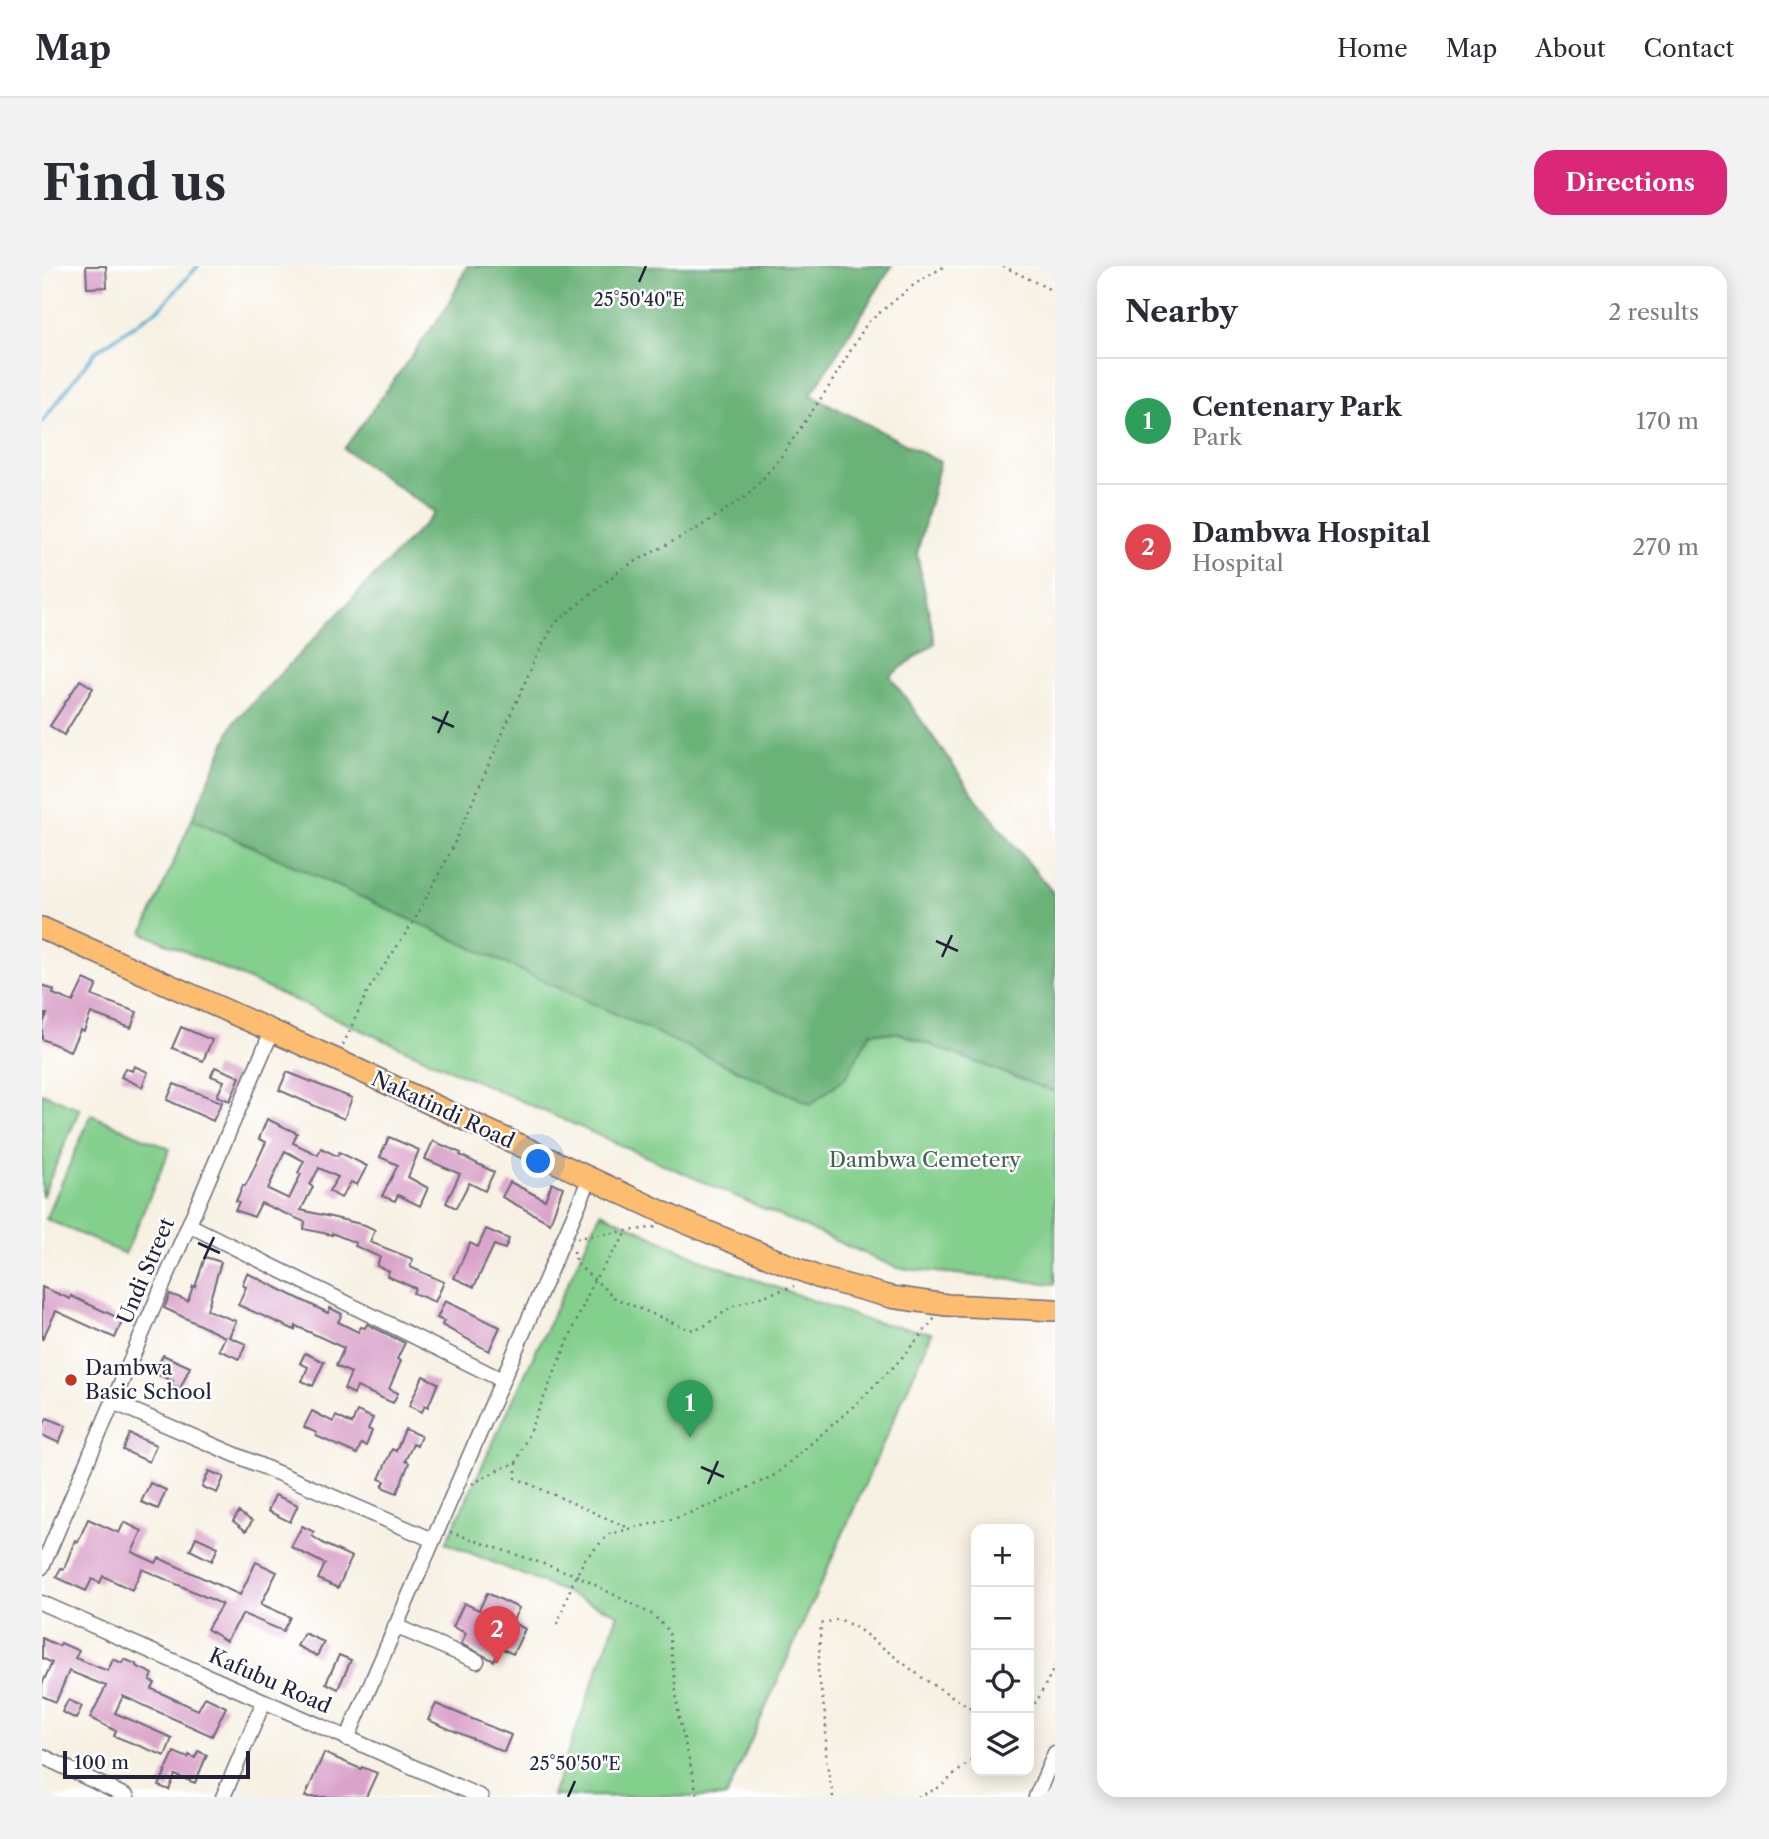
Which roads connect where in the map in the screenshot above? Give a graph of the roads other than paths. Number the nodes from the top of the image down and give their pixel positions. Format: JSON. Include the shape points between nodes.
{"nodes":[{"id":1,"x":42,"y":928,"type":"edge"},
{"id":2,"x":272,"y":1031,"type":"junction"},
{"id":3,"x":590,"y":1178,"type":"junction"},
{"id":4,"x":189,"y":1225,"type":"junction"},
{"id":5,"x":1055,"y":1310,"type":"edge"},
{"id":6,"x":502,"y":1380,"type":"junction"},
{"id":7,"x":113,"y":1402,"type":"junction"},
{"id":8,"x":435,"y":1533,"type":"junction"},
{"id":9,"x":42,"y":1567,"type":"edge"},
{"id":10,"x":42,"y":1603,"type":"edge"},
{"id":11,"x":395,"y":1626,"type":"junction"},
{"id":12,"x":477,"y":1661,"type":"dead end"},
{"id":13,"x":264,"y":1701,"type":"junction"},
{"id":14,"x":347,"y":1739,"type":"junction"},
{"id":15,"x":1055,"y":1753,"type":"edge"},
{"id":16,"x":42,"y":1756,"type":"edge"},
{"id":17,"x":127,"y":1797,"type":"edge"},
{"id":18,"x":223,"y":1797,"type":"edge"},
{"id":19,"x":481,"y":1797,"type":"edge"},
{"id":20,"x":1035,"y":1797,"type":"edge"}],
"edges":[{"from":1,"to":2,"type":"highway","name":"Nakatindi Road"},
{"from":2,"to":3,"type":"highway","name":"Nakatindi Road"},
{"from":2,"to":4,"type":"street","name":"Undi Street"},
{"from":3,"to":5,"type":"highway","name":"Nakatindi Road","via":[[820,1278],[891,1297],[947,1305]]},
{"from":3,"to":6,"type":"street"},
{"from":4,"to":6,"type":"street"},
{"from":4,"to":7,"type":"street","name":"Undi Street"},
{"from":6,"to":8,"type":"street"},
{"from":7,"to":8,"type":"street"},
{"from":7,"to":9,"type":"street","name":"Undi Street"},
{"from":8,"to":11,"type":"street"},
{"from":10,"to":13,"type":"street","name":"Kafubu Road"},
{"from":11,"to":12,"type":"street"},
{"from":11,"to":14,"type":"street"},
{"from":13,"to":14,"type":"street","name":"Kafubu Road"},
{"from":13,"to":18,"type":"street"},
{"from":14,"to":19,"type":"street","name":"Kafubu Road"},
{"from":15,"to":20,"type":"street"},
{"from":16,"to":17,"type":"street"}]}
